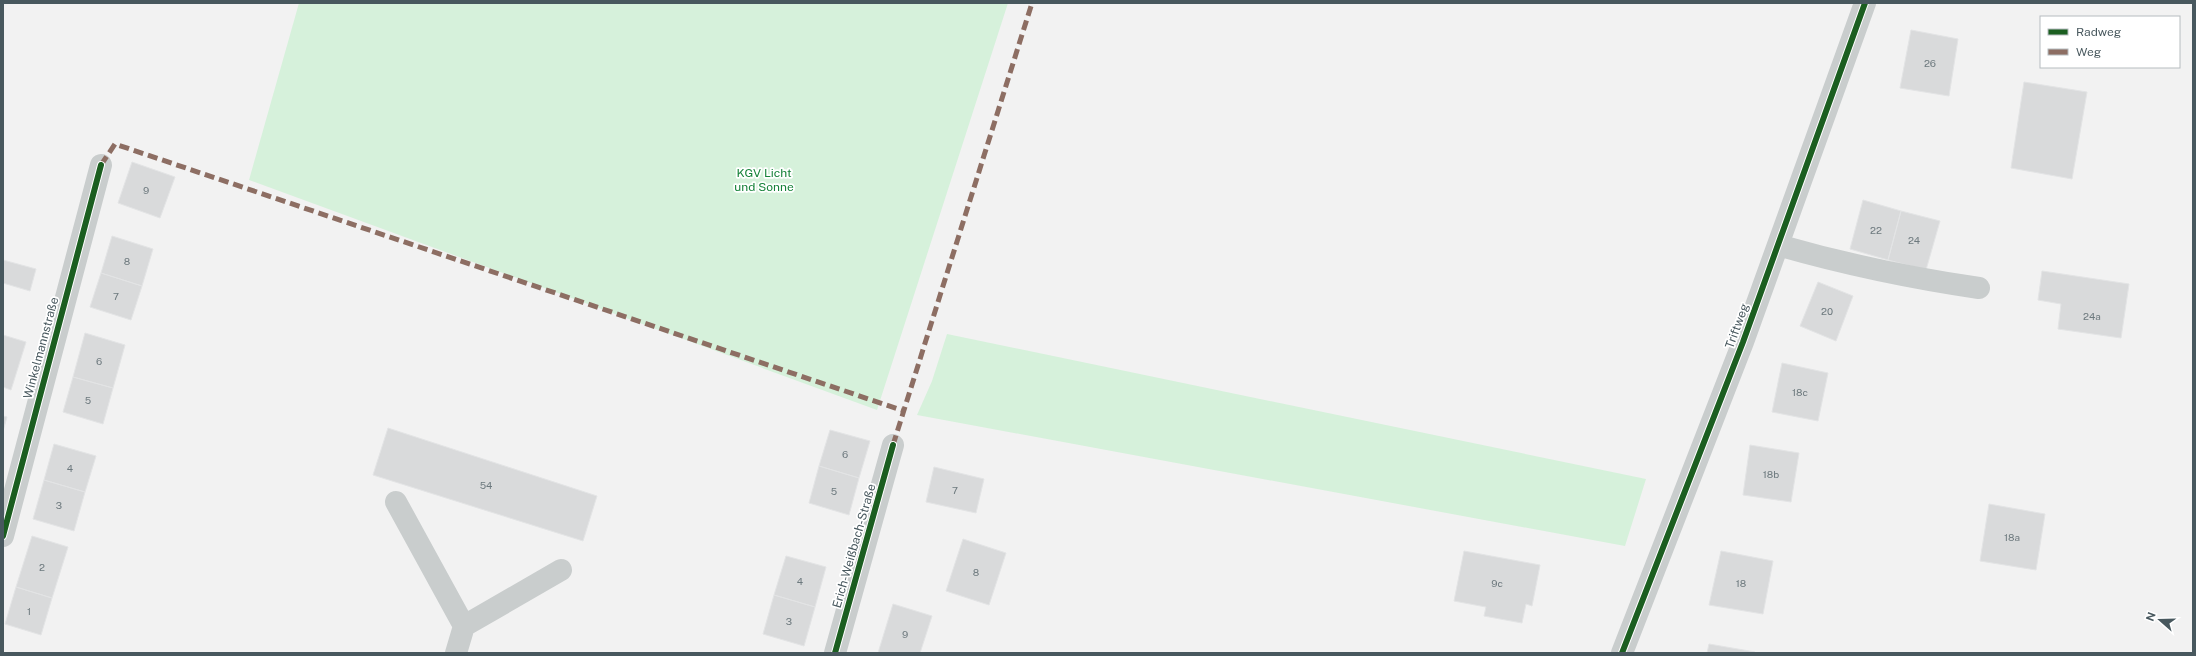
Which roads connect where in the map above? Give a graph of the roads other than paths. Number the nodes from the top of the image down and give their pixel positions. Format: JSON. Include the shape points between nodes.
{"nodes":[{"id":1,"x":1865,"y":3,"type":"edge"},
{"id":2,"x":101,"y":165,"type":"dead end"},
{"id":3,"x":1778,"y":245,"type":"junction"},
{"id":4,"x":1979,"y":288,"type":"dead end"},
{"id":5,"x":893,"y":446,"type":"dead end"},
{"id":6,"x":396,"y":502,"type":"dead end"},
{"id":7,"x":3,"y":536,"type":"edge"},
{"id":8,"x":561,"y":570,"type":"dead end"},
{"id":9,"x":464,"y":626,"type":"junction"},
{"id":10,"x":456,"y":653,"type":"edge"},
{"id":11,"x":835,"y":653,"type":"edge"},
{"id":12,"x":1622,"y":653,"type":"edge"}],
"edges":[{"from":1,"to":3,"type":"street","name":"Triftweg"},
{"from":2,"to":7,"type":"street","name":"Winkelmannstraße"},
{"from":3,"to":4,"type":"street","via":[[1870,268]]},
{"from":3,"to":12,"type":"street","name":"Triftweg","via":[[1744,342]]},
{"from":5,"to":11,"type":"street","name":"Erich-Weißbach-Straße"},
{"from":6,"to":9,"type":"street"},
{"from":8,"to":9,"type":"street"},
{"from":9,"to":10,"type":"street"}]}
